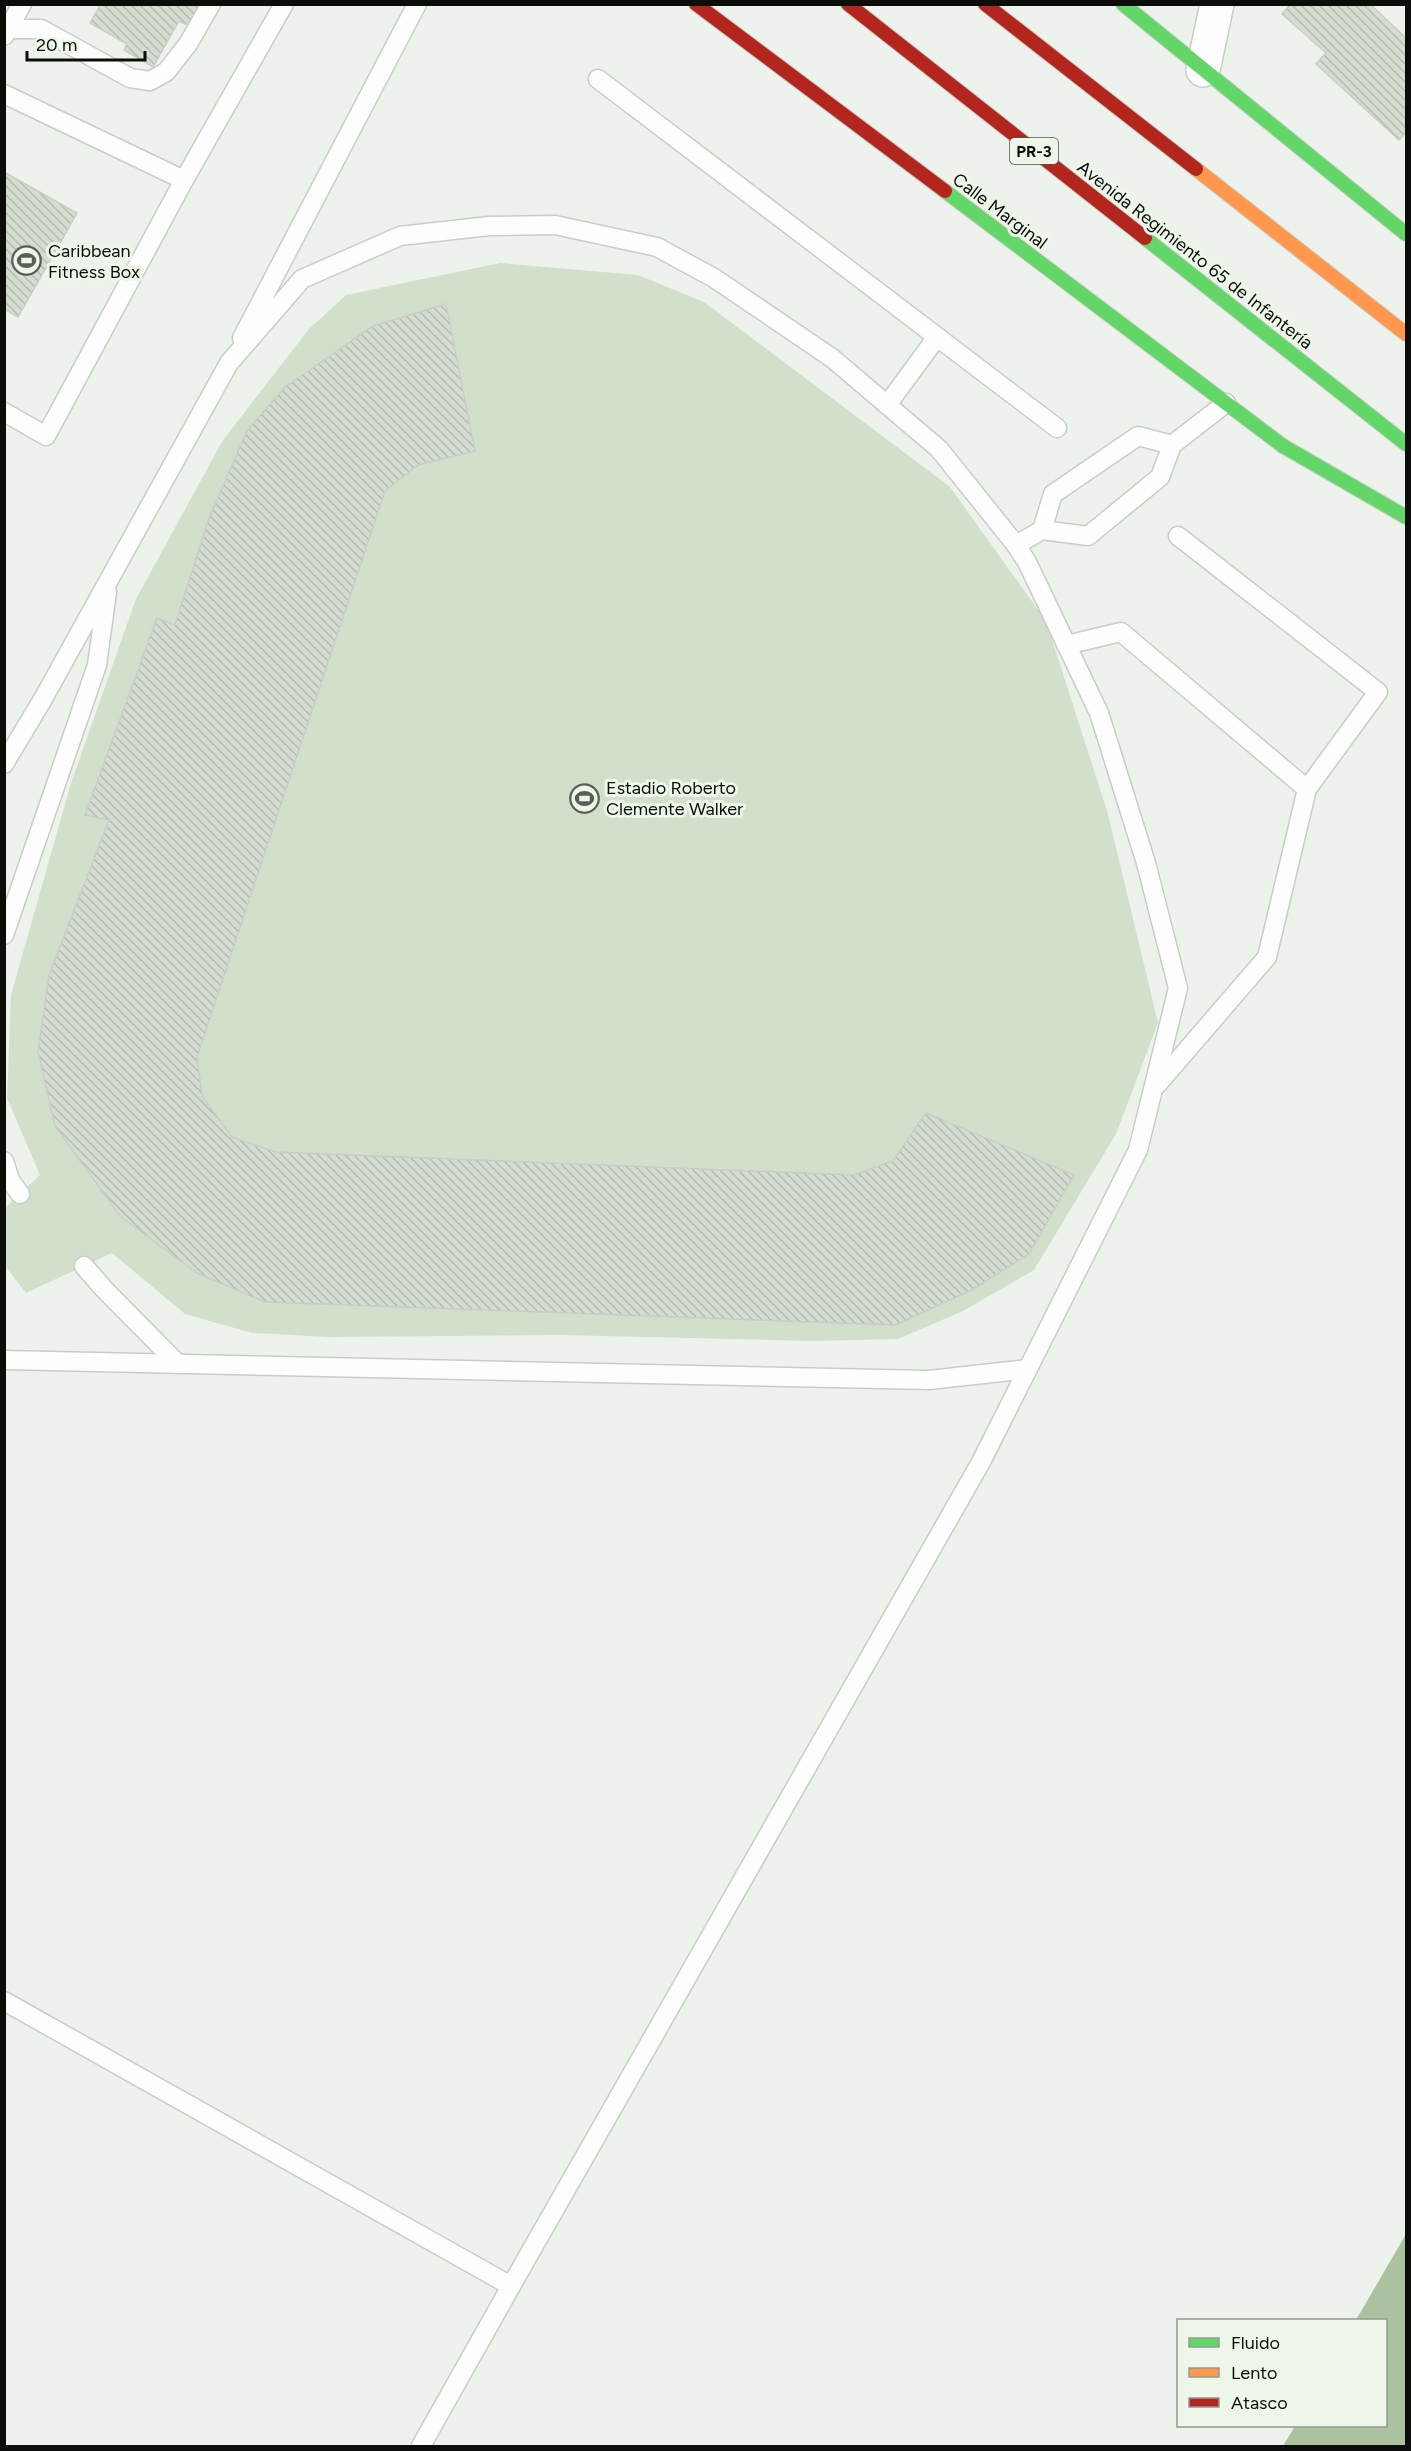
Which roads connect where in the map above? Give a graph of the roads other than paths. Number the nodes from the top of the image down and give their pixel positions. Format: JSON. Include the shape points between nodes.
{"nodes":[{"id":1,"x":22,"y":4,"type":"edge"},
{"id":2,"x":211,"y":4,"type":"edge"},
{"id":3,"x":284,"y":4,"type":"edge"},
{"id":4,"x":417,"y":4,"type":"edge"},
{"id":5,"x":696,"y":4,"type":"edge"},
{"id":6,"x":848,"y":4,"type":"edge"},
{"id":7,"x":986,"y":4,"type":"edge"},
{"id":8,"x":1122,"y":4,"type":"edge"},
{"id":9,"x":1217,"y":4,"type":"edge"},
{"id":10,"x":6,"y":32,"type":"edge"},
{"id":11,"x":1203,"y":70,"type":"junction"},
{"id":12,"x":598,"y":79,"type":"dead end"},
{"id":13,"x":4,"y":94,"type":"edge"},
{"id":14,"x":184,"y":180,"type":"junction"},
{"id":15,"x":1407,"y":234,"type":"edge"},
{"id":16,"x":1407,"y":334,"type":"edge"},
{"id":17,"x":937,"y":337,"type":"junction"},
{"id":18,"x":229,"y":363,"type":"junction"},
{"id":19,"x":1226,"y":403,"type":"junction"},
{"id":20,"x":887,"y":405,"type":"junction"},
{"id":21,"x":4,"y":412,"type":"edge"},
{"id":22,"x":1057,"y":428,"type":"dead end"},
{"id":23,"x":1407,"y":444,"type":"edge"},
{"id":24,"x":1172,"y":445,"type":"junction"},
{"id":25,"x":1407,"y":517,"type":"edge"},
{"id":26,"x":1042,"y":530,"type":"junction"},
{"id":27,"x":1178,"y":536,"type":"dead end"},
{"id":28,"x":1016,"y":545,"type":"junction"},
{"id":29,"x":108,"y":581,"type":"junction"},
{"id":30,"x":1066,"y":645,"type":"junction"},
{"id":31,"x":4,"y":764,"type":"edge"},
{"id":32,"x":1307,"y":789,"type":"junction"},
{"id":33,"x":4,"y":935,"type":"edge"},
{"id":34,"x":1153,"y":1089,"type":"junction"},
{"id":35,"x":4,"y":1161,"type":"edge"},
{"id":36,"x":20,"y":1194,"type":"dead end"},
{"id":37,"x":84,"y":1266,"type":"dead end"},
{"id":38,"x":4,"y":1360,"type":"edge"},
{"id":39,"x":178,"y":1364,"type":"junction"},
{"id":40,"x":1028,"y":1369,"type":"junction"},
{"id":41,"x":4,"y":2001,"type":"edge"},
{"id":42,"x":512,"y":2286,"type":"junction"},
{"id":43,"x":421,"y":2446,"type":"edge"}],
"edges":[{"from":1,"to":10,"type":"lane"},
{"from":2,"to":10,"type":"lane","via":[[166,72],[150,81],[130,78],[41,29]]},
{"from":3,"to":14,"type":"lane"},
{"from":4,"to":18,"type":"lane"},
{"from":5,"to":19,"type":"main road","name":"Calle Marginal"},
{"from":6,"to":23,"type":"main road","name":"Avenida Regimiento 65 de Infantería","number":"PR-3"},
{"from":7,"to":16,"type":"main road"},
{"from":8,"to":11,"type":"main road"},
{"from":9,"to":11,"type":"street"},
{"from":11,"to":15,"type":"main road"},
{"from":12,"to":17,"type":"lane"},
{"from":13,"to":14,"type":"lane"},
{"from":14,"to":21,"type":"lane","via":[[46,436]]},
{"from":17,"to":20,"type":"lane"},
{"from":17,"to":22,"type":"lane"},
{"from":18,"to":20,"type":"lane","via":[[302,279],[400,236],[489,226],[555,225],[657,247],[714,278],[831,358]]},
{"from":18,"to":29,"type":"lane"},
{"from":19,"to":24,"type":"lane"},
{"from":19,"to":25,"type":"main road","name":"Calle Marginal","via":[[1283,446]]},
{"from":20,"to":28,"type":"lane","via":[[939,449]]},
{"from":24,"to":26,"type":"lane","via":[[1160,477],[1088,536]]},
{"from":24,"to":26,"type":"lane","via":[[1138,436],[1053,494]]},
{"from":26,"to":28,"type":"lane"},
{"from":27,"to":32,"type":"lane","via":[[1378,692]]},
{"from":28,"to":30,"type":"lane"},
{"from":29,"to":31,"type":"lane"},
{"from":29,"to":33,"type":"lane","via":[[97,665]]},
{"from":30,"to":32,"type":"lane","via":[[1121,632]]},
{"from":30,"to":34,"type":"lane","via":[[1099,713],[1146,863],[1178,988]]},
{"from":32,"to":34,"type":"lane","via":[[1267,957]]},
{"from":34,"to":40,"type":"lane","via":[[1138,1150]]},
{"from":35,"to":36,"type":"lane"},
{"from":37,"to":39,"type":"lane"},
{"from":38,"to":39,"type":"lane"},
{"from":39,"to":40,"type":"lane","via":[[918,1380]]},
{"from":40,"to":42,"type":"lane","via":[[981,1462]]},
{"from":41,"to":42,"type":"lane"},
{"from":42,"to":43,"type":"lane"}]}
